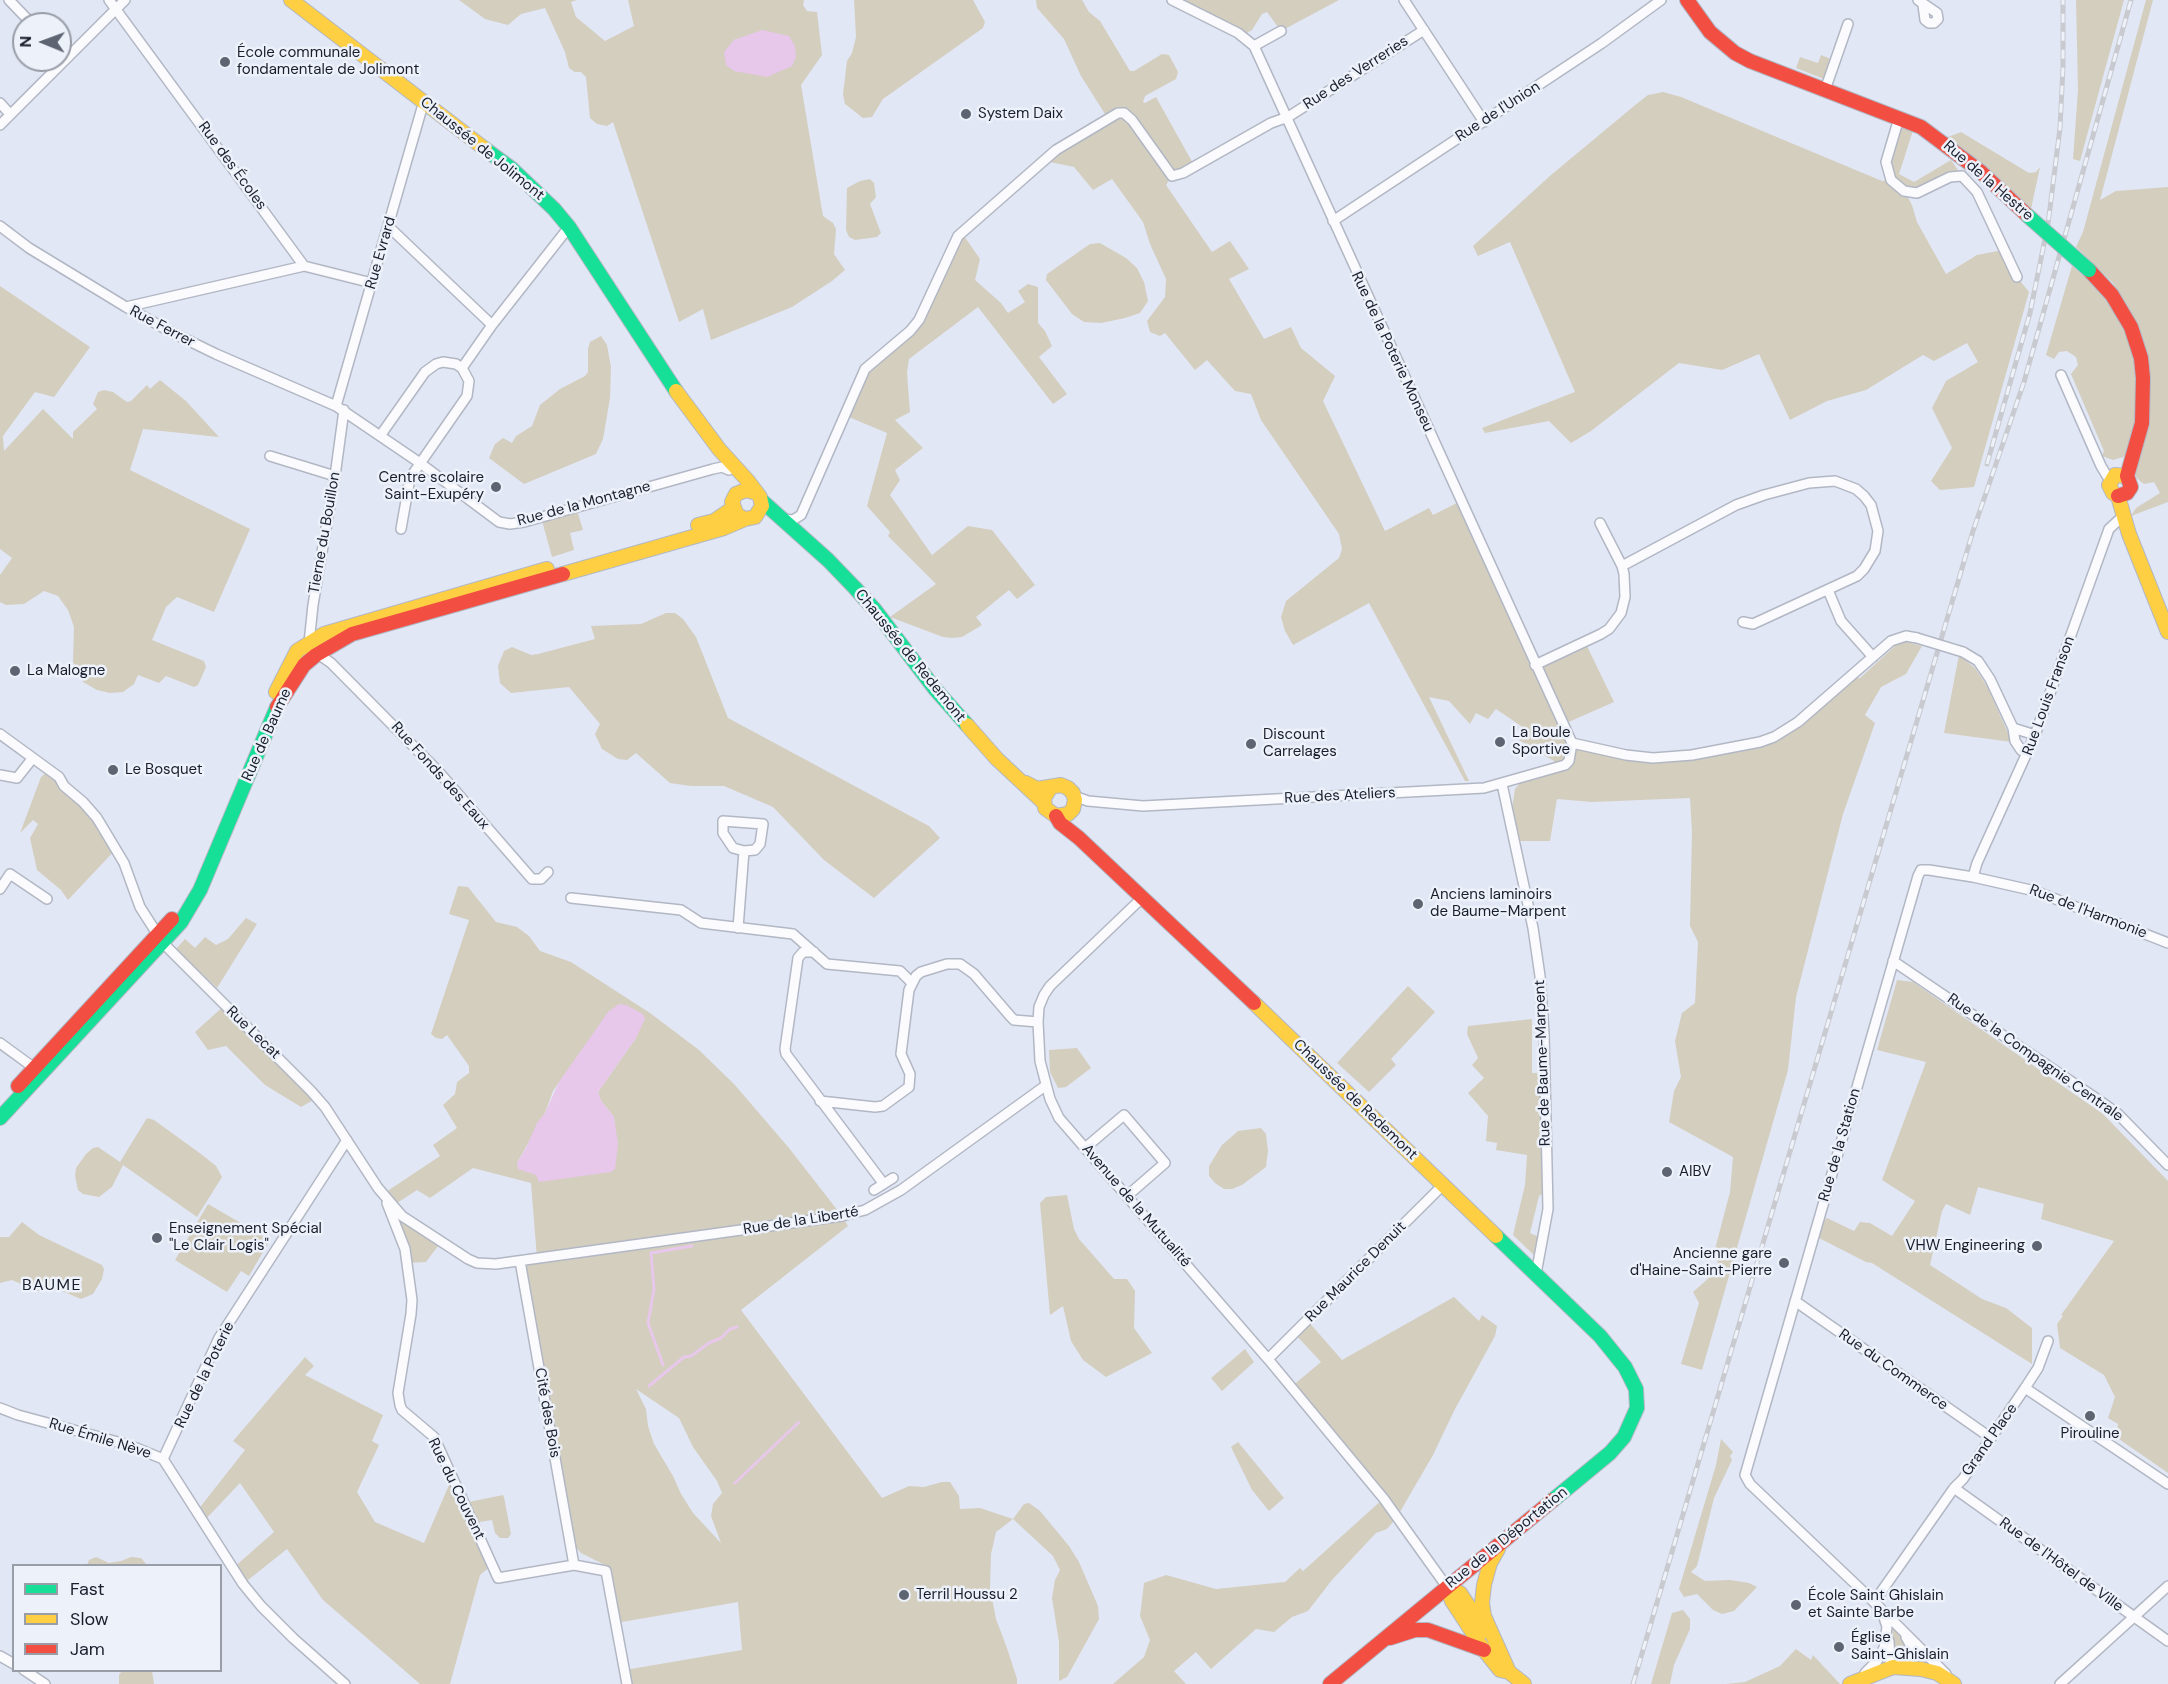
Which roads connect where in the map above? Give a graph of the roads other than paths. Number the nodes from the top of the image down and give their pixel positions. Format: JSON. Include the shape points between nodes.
{"nodes":[{"id":1,"x":9,"y":0,"type":"edge"},
{"id":2,"x":109,"y":0,"type":"edge"},
{"id":3,"x":125,"y":0,"type":"edge"},
{"id":4,"x":291,"y":0,"type":"edge"},
{"id":5,"x":1172,"y":0,"type":"edge"},
{"id":6,"x":1404,"y":0,"type":"edge"},
{"id":7,"x":1661,"y":0,"type":"edge"},
{"id":8,"x":1687,"y":0,"type":"edge"},
{"id":9,"x":117,"y":9,"type":"junction"},
{"id":10,"x":20,"y":12,"type":"edge"},
{"id":11,"x":1848,"y":24,"type":"dead end"},
{"id":12,"x":1424,"y":30,"type":"junction"},
{"id":13,"x":1281,"y":31,"type":"dead end"},
{"id":14,"x":1254,"y":46,"type":"junction"},
{"id":15,"x":72,"y":48,"type":"edge"},
{"id":16,"x":48,"y":72,"type":"edge"},
{"id":17,"x":1825,"y":90,"type":"junction"},
{"id":18,"x":424,"y":100,"type":"junction"},
{"id":19,"x":0,"y":103,"type":"edge"},
{"id":20,"x":10,"y":114,"type":"junction"},
{"id":21,"x":1288,"y":117,"type":"junction"},
{"id":22,"x":1899,"y":118,"type":"junction"},
{"id":23,"x":1484,"y":122,"type":"junction"},
{"id":24,"x":0,"y":125,"type":"edge"},
{"id":25,"x":1332,"y":221,"type":"junction"},
{"id":26,"x":0,"y":226,"type":"edge"},
{"id":27,"x":388,"y":227,"type":"junction"},
{"id":28,"x":569,"y":227,"type":"junction"},
{"id":29,"x":304,"y":266,"type":"junction"},
{"id":30,"x":2016,"y":277,"type":"dead end"},
{"id":31,"x":372,"y":283,"type":"junction"},
{"id":32,"x":126,"y":307,"type":"junction"},
{"id":33,"x":492,"y":325,"type":"junction"},
{"id":34,"x":462,"y":368,"type":"junction"},
{"id":35,"x":2061,"y":375,"type":"dead end"},
{"id":36,"x":340,"y":408,"type":"junction"},
{"id":37,"x":380,"y":436,"type":"junction"},
{"id":38,"x":719,"y":450,"type":"junction"},
{"id":39,"x":270,"y":456,"type":"dead end"},
{"id":40,"x":420,"y":463,"type":"junction"},
{"id":41,"x":729,"y":470,"type":"junction"},
{"id":42,"x":335,"y":476,"type":"junction"},
{"id":43,"x":2127,"y":476,"type":"junction"},
{"id":44,"x":2110,"y":481,"type":"junction"},
{"id":45,"x":738,"y":492,"type":"junction"},
{"id":46,"x":2118,"y":496,"type":"junction"},
{"id":47,"x":759,"y":497,"type":"junction"},
{"id":48,"x":733,"y":508,"type":"junction"},
{"id":49,"x":801,"y":515,"type":"junction"},
{"id":50,"x":2123,"y":516,"type":"junction"},
{"id":51,"x":750,"y":518,"type":"junction"},
{"id":52,"x":780,"y":518,"type":"junction"},
{"id":53,"x":1600,"y":523,"type":"dead end"},
{"id":54,"x":401,"y":528,"type":"dead end"},
{"id":55,"x":794,"y":531,"type":"junction"},
{"id":56,"x":1622,"y":566,"type":"junction"},
{"id":57,"x":834,"y":567,"type":"junction"},
{"id":58,"x":1828,"y":590,"type":"junction"},
{"id":59,"x":1743,"y":622,"type":"dead end"},
{"id":60,"x":2168,"y":632,"type":"edge"},
{"id":61,"x":318,"y":645,"type":"junction"},
{"id":62,"x":1873,"y":657,"type":"junction"},
{"id":63,"x":1535,"y":665,"type":"junction"},
{"id":64,"x":2013,"y":728,"type":"junction"},
{"id":65,"x":0,"y":734,"type":"edge"},
{"id":66,"x":2035,"y":735,"type":"junction"},
{"id":67,"x":1572,"y":743,"type":"junction"},
{"id":68,"x":2027,"y":754,"type":"junction"},
{"id":69,"x":32,"y":759,"type":"junction"},
{"id":70,"x":0,"y":775,"type":"edge"},
{"id":71,"x":1023,"y":782,"type":"junction"},
{"id":72,"x":1502,"y":784,"type":"junction"},
{"id":73,"x":1051,"y":787,"type":"junction"},
{"id":74,"x":1044,"y":803,"type":"junction"},
{"id":75,"x":1077,"y":803,"type":"junction"},
{"id":76,"x":1056,"y":816,"type":"junction"},
{"id":77,"x":1079,"y":838,"type":"junction"},
{"id":78,"x":744,"y":851,"type":"junction"},
{"id":79,"x":1922,"y":870,"type":"joint"},
{"id":80,"x":548,"y":872,"type":"dead end"},
{"id":81,"x":1973,"y":877,"type":"junction"},
{"id":82,"x":0,"y":889,"type":"edge"},
{"id":83,"x":1143,"y":897,"type":"junction"},
{"id":84,"x":571,"y":898,"type":"dead end"},
{"id":85,"x":47,"y":899,"type":"dead end"},
{"id":86,"x":738,"y":928,"type":"junction"},
{"id":87,"x":160,"y":939,"type":"junction"},
{"id":88,"x":2168,"y":943,"type":"edge"},
{"id":89,"x":813,"y":952,"type":"junction"},
{"id":90,"x":1893,"y":961,"type":"junction"},
{"id":91,"x":912,"y":983,"type":"junction"},
{"id":92,"x":1038,"y":1022,"type":"junction"},
{"id":93,"x":0,"y":1043,"type":"edge"},
{"id":94,"x":38,"y":1070,"type":"junction"},
{"id":95,"x":1045,"y":1086,"type":"junction"},
{"id":96,"x":820,"y":1101,"type":"junction"},
{"id":97,"x":0,"y":1105,"type":"edge"},
{"id":98,"x":0,"y":1118,"type":"edge"},
{"id":99,"x":338,"y":1127,"type":"joint"},
{"id":100,"x":347,"y":1140,"type":"junction"},
{"id":101,"x":1085,"y":1148,"type":"junction"},
{"id":102,"x":2168,"y":1165,"type":"edge"},
{"id":103,"x":893,"y":1178,"type":"dead end"},
{"id":104,"x":883,"y":1184,"type":"junction"},
{"id":105,"x":1443,"y":1185,"type":"junction"},
{"id":106,"x":874,"y":1190,"type":"dead end"},
{"id":107,"x":383,"y":1194,"type":"junction"},
{"id":108,"x":1127,"y":1196,"type":"junction"},
{"id":109,"x":520,"y":1261,"type":"junction"},
{"id":110,"x":1536,"y":1274,"type":"junction"},
{"id":111,"x":1795,"y":1301,"type":"junction"},
{"id":112,"x":2048,"y":1341,"type":"dead end"},
{"id":113,"x":1268,"y":1359,"type":"junction"},
{"id":114,"x":1625,"y":1367,"type":"joint"},
{"id":115,"x":2025,"y":1388,"type":"junction"},
{"id":116,"x":0,"y":1407,"type":"edge"},
{"id":117,"x":1991,"y":1438,"type":"junction"},
{"id":118,"x":163,"y":1459,"type":"junction"},
{"id":119,"x":2168,"y":1484,"type":"edge"},
{"id":120,"x":1954,"y":1488,"type":"junction"},
{"id":121,"x":1501,"y":1543,"type":"junction"},
{"id":122,"x":574,"y":1566,"type":"junction"},
{"id":123,"x":2168,"y":1586,"type":"edge"},
{"id":124,"x":1447,"y":1587,"type":"junction"},
{"id":125,"x":1874,"y":1602,"type":"junction"},
{"id":126,"x":1883,"y":1611,"type":"junction"},
{"id":127,"x":2133,"y":1617,"type":"junction"},
{"id":128,"x":1887,"y":1627,"type":"junction"},
{"id":129,"x":1904,"y":1632,"type":"junction"},
{"id":130,"x":1381,"y":1641,"type":"junction"},
{"id":131,"x":2168,"y":1641,"type":"edge"},
{"id":132,"x":1484,"y":1650,"type":"junction"},
{"id":133,"x":1501,"y":1653,"type":"junction"},
{"id":134,"x":1898,"y":1667,"type":"junction"},
{"id":135,"x":26,"y":1672,"type":"edge"},
{"id":136,"x":1509,"y":1672,"type":"junction"},
{"id":137,"x":1852,"y":1683,"type":"edge"},
{"id":138,"x":45,"y":1684,"type":"edge"},
{"id":139,"x":345,"y":1684,"type":"edge"},
{"id":140,"x":627,"y":1684,"type":"edge"},
{"id":141,"x":1330,"y":1684,"type":"edge"},
{"id":142,"x":1524,"y":1684,"type":"edge"},
{"id":143,"x":1955,"y":1684,"type":"edge"},
{"id":144,"x":2060,"y":1684,"type":"edge"}],
"edges":[{"from":1,"to":10,"type":"street"},
{"from":2,"to":9,"type":"street","name":"Rue des Écoles"},
{"from":3,"to":9,"type":"street"},
{"from":4,"to":18,"type":"main road","name":"Chaussée de Jolimont"},
{"from":5,"to":14,"type":"street","name":"Rue de la Poterie Monseu","via":[[1234,31]]},
{"from":6,"to":12,"type":"street"},
{"from":7,"to":23,"type":"street","name":"Rue de l'Union"},
{"from":8,"to":17,"type":"main road","name":"Rue de la Hestre","via":[[1710,32],[1735,53]]},
{"from":9,"to":15,"type":"street"},
{"from":9,"to":29,"type":"street","name":"Rue des Écoles"},
{"from":11,"to":17,"type":"street"},
{"from":12,"to":21,"type":"street","name":"Rue des Verreries"},
{"from":12,"to":23,"type":"street","name":"Rue des Verreries"},
{"from":13,"to":14,"type":"street"},
{"from":14,"to":21,"type":"street","name":"Rue de la Poterie Monseu"},
{"from":16,"to":20,"type":"street"},
{"from":17,"to":22,"type":"main road","name":"Rue de la Hestre"},
{"from":18,"to":27,"type":"street","name":"Rue Evrard"},
{"from":18,"to":28,"type":"main road","name":"Chaussée de Jolimont","via":[[522,178]]},
{"from":19,"to":20,"type":"street"},
{"from":20,"to":24,"type":"street"},
{"from":21,"to":25,"type":"street","name":"Rue de la Poterie Monseu"},
{"from":21,"to":49,"type":"street","name":"Rue des Verreries","via":[[1172,176],[1124,113],[1056,150],[958,236],[919,320],[865,369]]},
{"from":22,"to":30,"type":"street","via":[[1886,162],[1891,180],[1904,191],[1917,193],[1950,177],[1962,176],[1977,192]]},
{"from":22,"to":43,"type":"main road","name":"Rue de la Hestre","bridge":true,"via":[[1936,137],[1981,172],[2102,281],[2123,311],[2141,358],[2143,378],[2142,423]]},
{"from":23,"to":25,"type":"street","name":"Rue de l'Union"},
{"from":25,"to":63,"type":"street","name":"Rue de la Poterie Monseu"},
{"from":26,"to":32,"type":"street","name":"Rue Ferrer"},
{"from":27,"to":31,"type":"street","name":"Rue Evrard"},
{"from":27,"to":33,"type":"street"},
{"from":28,"to":33,"type":"street"},
{"from":28,"to":38,"type":"main road","name":"Chaussée de Jolimont","via":[[672,386]]},
{"from":29,"to":31,"type":"street"},
{"from":29,"to":32,"type":"street"},
{"from":31,"to":36,"type":"street","name":"Rue Evrard"},
{"from":32,"to":36,"type":"street","name":"Rue Ferrer","via":[[216,354]]},
{"from":33,"to":34,"type":"street"},
{"from":34,"to":37,"type":"street","via":[[443,363],[425,372]]},
{"from":34,"to":40,"type":"street","via":[[469,381],[467,396]]},
{"from":35,"to":44,"type":"street"},
{"from":36,"to":37,"type":"street","name":"Rue Ferrer"},
{"from":36,"to":42,"type":"street","name":"Tierne du Bouillon"},
{"from":37,"to":40,"type":"street","name":"Rue de la Montagne"},
{"from":38,"to":41,"type":"main road","name":"Chaussée de Jolimont"},
{"from":38,"to":47,"type":"main road","name":"Chaussée de Jolimont"},
{"from":39,"to":42,"type":"street"},
{"from":40,"to":41,"type":"street","name":"Rue de la Montagne","via":[[499,522],[510,524],[713,469]]},
{"from":40,"to":54,"type":"street","via":[[410,478]]},
{"from":41,"to":45,"type":"main road","name":"Chaussée de Jolimont"},
{"from":42,"to":61,"type":"street","name":"Tierne du Bouillon","via":[[313,605]]},
{"from":43,"to":44,"type":"main road","via":[[2119,474]]},
{"from":43,"to":46,"type":"main road","name":"Rue de la Hestre","via":[[2130,490]]},
{"from":44,"to":46,"type":"main road","via":[[2110,490]]},
{"from":45,"to":47,"type":"main road","via":[[746,489]]},
{"from":45,"to":48,"type":"main road"},
{"from":46,"to":50,"type":"main road"},
{"from":47,"to":51,"type":"main road","via":[[761,510]]},
{"from":47,"to":52,"type":"main road","name":"Chaussée de Redemont"},
{"from":48,"to":51,"type":"main road","via":[[737,515]]},
{"from":48,"to":61,"type":"main road","name":"Rue de Baume","via":[[714,520],[376,618]]},
{"from":49,"to":52,"type":"street","via":[[794,520]]},
{"from":49,"to":57,"type":"street","via":[[803,532],[829,555]]},
{"from":50,"to":60,"type":"main road"},
{"from":50,"to":66,"type":"street","name":"Rue Louis Franson","via":[[2109,529]]},
{"from":51,"to":55,"type":"main road","name":"Chaussée de Redemont","via":[[767,519]]},
{"from":51,"to":61,"type":"main road","name":"Rue de Baume"},
{"from":52,"to":55,"type":"main road","name":"Chaussée de Redemont"},
{"from":53,"to":56,"type":"street"},
{"from":55,"to":57,"type":"main road","name":"Chaussée de Redemont"},
{"from":56,"to":58,"type":"street","via":[[1736,505],[1809,483],[1835,481],[1864,496],[1871,505],[1878,531],[1875,551],[1864,569]]},
{"from":56,"to":63,"type":"street","via":[[1625,597],[1616,622],[1601,634]]},
{"from":57,"to":71,"type":"main road","name":"Chaussée de Redemont","via":[[875,610],[935,689],[997,759]]},
{"from":58,"to":59,"type":"street","via":[[1753,624]]},
{"from":58,"to":62,"type":"street","via":[[1841,621]]},
{"from":61,"to":80,"type":"street","name":"Rue Fonds des Eaux","via":[[438,771],[532,879],[541,879]]},
{"from":61,"to":87,"type":"main road","name":"Rue de Baume","via":[[280,700],[200,890],[181,922]]},
{"from":61,"to":87,"type":"main road","name":"Rue de Baume","via":[[297,651],[288,666],[192,886]]},
{"from":62,"to":64,"type":"street","bridge":true,"via":[[1906,636],[1963,652],[1983,668]]},
{"from":62,"to":67,"type":"street","via":[[1798,722],[1760,742],[1653,758]]},
{"from":63,"to":67,"type":"street","name":"Rue de la Poterie Monseu"},
{"from":64,"to":66,"type":"street"},
{"from":64,"to":68,"type":"street","via":[[2015,741]]},
{"from":65,"to":69,"type":"street","name":"Rue Lecat"},
{"from":66,"to":68,"type":"street","name":"Rue Louis Franson"},
{"from":67,"to":72,"type":"street","name":"Rue des Ateliers","via":[[1565,765]]},
{"from":68,"to":81,"type":"street","name":"Rue Louis Franson"},
{"from":69,"to":70,"type":"street","via":[[17,778]]},
{"from":69,"to":87,"type":"street","name":"Rue Lecat","via":[[59,777],[97,819],[117,848],[140,908]]},
{"from":71,"to":73,"type":"main road","via":[[1037,789]]},
{"from":71,"to":74,"type":"main road","name":"Chaussée de Redemont"},
{"from":72,"to":75,"type":"street","name":"Rue des Ateliers","via":[[1162,806]]},
{"from":72,"to":110,"type":"street","name":"Rue de Baume-Marpent","via":[[1533,928],[1544,1033],[1548,1209]]},
{"from":73,"to":74,"type":"main road"},
{"from":73,"to":75,"type":"main road","via":[[1065,786]]},
{"from":74,"to":76,"type":"main road"},
{"from":75,"to":76,"type":"main road","via":[[1064,816]]},
{"from":75,"to":77,"type":"main road","via":[[1072,819]]},
{"from":76,"to":77,"type":"main road","name":"Chaussée de Redemont"},
{"from":77,"to":83,"type":"main road","name":"Chaussée de Redemont"},
{"from":78,"to":78,"type":"street","via":[[755,850],[760,844],[763,824],[723,820],[723,833],[733,848]]},
{"from":78,"to":86,"type":"street"},
{"from":79,"to":81,"type":"street","name":"Rue de l'Harmonie"},
{"from":79,"to":90,"type":"street","name":"Rue de la Station"},
{"from":81,"to":88,"type":"street","name":"Rue de l'Harmonie","via":[[2045,894]]},
{"from":82,"to":85,"type":"street","via":[[10,874]]},
{"from":83,"to":92,"type":"street","name":"Avenue de la Mutualité","via":[[1050,986],[1039,1007]]},
{"from":83,"to":105,"type":"main road","name":"Chaussée de Redemont"},
{"from":84,"to":86,"type":"street","via":[[681,910],[701,923]]},
{"from":86,"to":89,"type":"street","via":[[793,934]]},
{"from":87,"to":94,"type":"main road","name":"Rue de Baume"},
{"from":87,"to":99,"type":"street","name":"Rue Lecat","via":[[304,1083]]},
{"from":89,"to":91,"type":"street","via":[[827,964],[900,971]]},
{"from":89,"to":96,"type":"street","via":[[803,952],[798,958],[785,1049]]},
{"from":90,"to":102,"type":"street","name":"Rue de la Compagnie Centrale","via":[[2118,1114]]},
{"from":90,"to":111,"type":"street","name":"Rue de la Station"},
{"from":91,"to":92,"type":"street","via":[[921,972],[960,964],[974,974],[1014,1020]]},
{"from":91,"to":96,"type":"street","via":[[901,1054],[910,1074],[909,1087],[883,1106]]},
{"from":92,"to":95,"type":"street","name":"Avenue de la Mutualité"},
{"from":93,"to":94,"type":"street"},
{"from":94,"to":97,"type":"main road","name":"Rue de Baume"},
{"from":94,"to":98,"type":"main road","name":"Rue de Baume"},
{"from":95,"to":101,"type":"street","name":"Avenue de la Mutualité","via":[[1059,1118]]},
{"from":95,"to":109,"type":"street","name":"Rue de la Liberté","via":[[901,1190],[866,1210]]},
{"from":96,"to":104,"type":"street"},
{"from":99,"to":100,"type":"street","name":"Rue du Couvent"},
{"from":100,"to":107,"type":"street","name":"Rue du Couvent"},
{"from":100,"to":118,"type":"street","name":"Rue de la Poterie","via":[[219,1338]]},
{"from":101,"to":108,"type":"street","name":"Avenue de la Mutualité"},
{"from":101,"to":108,"type":"street","via":[[1124,1115],[1165,1163]]},
{"from":103,"to":104,"type":"street"},
{"from":104,"to":106,"type":"street"},
{"from":105,"to":110,"type":"main road","name":"Chaussée de Redemont"},
{"from":105,"to":113,"type":"street","name":"Rue Maurice Denuit"},
{"from":107,"to":109,"type":"street","name":"Rue du Couvent","via":[[407,1220],[468,1259],[490,1265]]},
{"from":107,"to":122,"type":"street","name":"Rue du Couvent","via":[[405,1250],[412,1300],[398,1393],[402,1410],[434,1437],[498,1578]]},
{"from":108,"to":113,"type":"street","name":"Avenue de la Mutualité"},
{"from":109,"to":122,"type":"street","name":"Cité des Bois"},
{"from":110,"to":114,"type":"main road","name":"Chaussée de Redemont","via":[[1600,1336]]},
{"from":111,"to":117,"type":"street","name":"Rue du Commerce"},
{"from":111,"to":125,"type":"street","name":"Rue de la Station","via":[[1746,1468],[1747,1480]]},
{"from":112,"to":115,"type":"street"},
{"from":113,"to":124,"type":"street","name":"Avenue de la Mutualité","via":[[1383,1499]]},
{"from":114,"to":121,"type":"main road","name":"Rue de la Déportation","via":[[1637,1398],[1634,1417],[1624,1437]]},
{"from":115,"to":117,"type":"street","name":"Grand Place"},
{"from":115,"to":119,"type":"street","name":"Grand Place"},
{"from":116,"to":118,"type":"street","name":"Rue Émile Nève","via":[[129,1445]]},
{"from":117,"to":120,"type":"street","name":"Grand Place"},
{"from":118,"to":139,"type":"street","name":"Rue Émile Nève","via":[[251,1594]]},
{"from":120,"to":125,"type":"street","name":"Grand Place"},
{"from":120,"to":127,"type":"street","name":"Rue de l'Hôtel de Ville"},
{"from":121,"to":124,"type":"main road","name":"Rue de la Déportation"},
{"from":121,"to":133,"type":"main road","via":[[1490,1563],[1482,1603]]},
{"from":122,"to":140,"type":"street","via":[[606,1571]]},
{"from":123,"to":127,"type":"street"},
{"from":124,"to":130,"type":"main road","name":"Rue de la Déportation"},
{"from":124,"to":132,"type":"main road"},
{"from":124,"to":133,"type":"main road","via":[[1460,1593]]},
{"from":125,"to":126,"type":"street"},
{"from":126,"to":128,"type":"street"},
{"from":126,"to":129,"type":"street"},
{"from":127,"to":131,"type":"street","name":"Rue de l'Hôtel de Ville"},
{"from":127,"to":144,"type":"street"},
{"from":128,"to":134,"type":"street","via":[[1890,1662]]},
{"from":128,"to":137,"type":"street","via":[[1881,1654]]},
{"from":129,"to":134,"type":"street","via":[[1912,1653]]},
{"from":129,"to":143,"type":"street"},
{"from":130,"to":132,"type":"main road","via":[[1428,1630]]},
{"from":130,"to":141,"type":"main road","name":"Rue de la Déportation"},
{"from":132,"to":136,"type":"main road","via":[[1500,1670]]},
{"from":133,"to":136,"type":"main road"},
{"from":134,"to":137,"type":"main road"},
{"from":134,"to":143,"type":"main road","via":[[1921,1668]]},
{"from":135,"to":138,"type":"street"},
{"from":136,"to":142,"type":"main road"}]}
